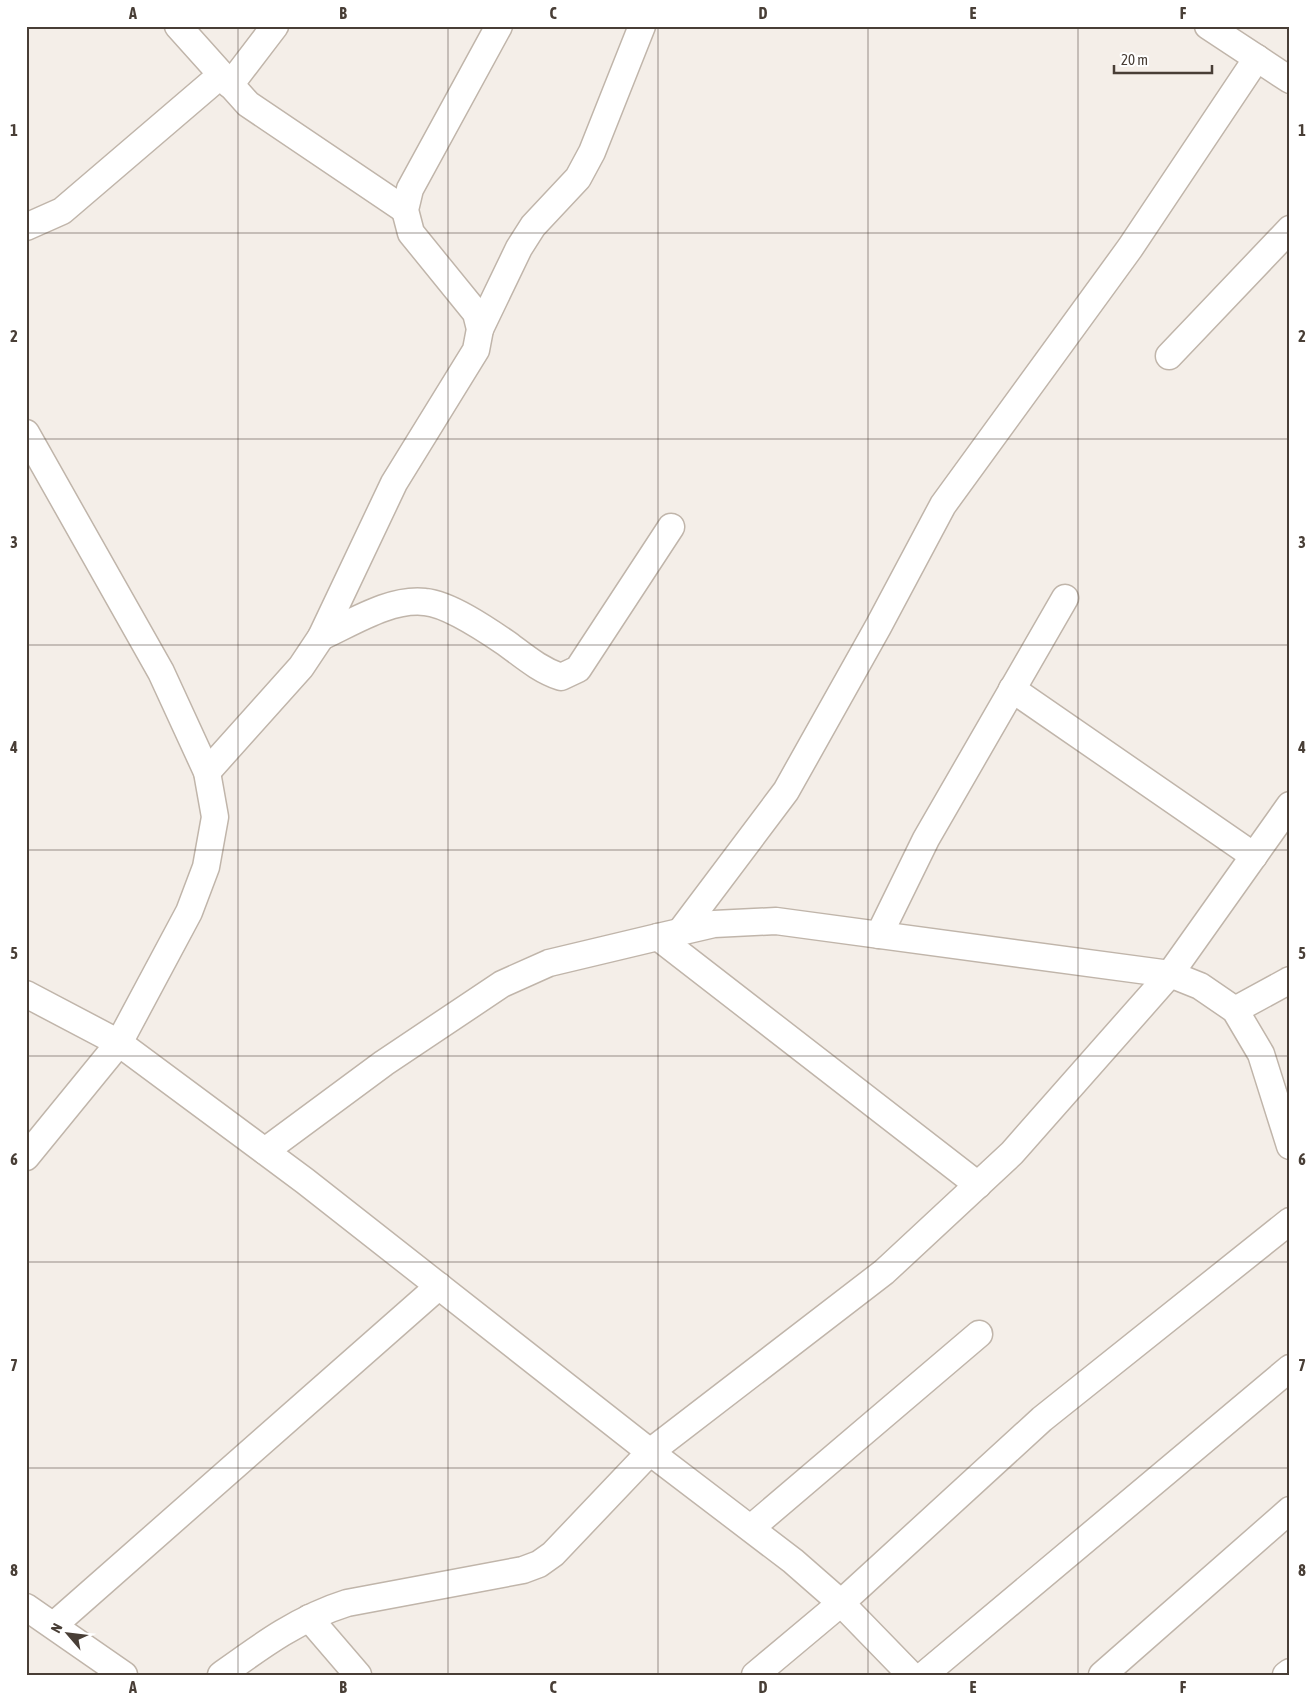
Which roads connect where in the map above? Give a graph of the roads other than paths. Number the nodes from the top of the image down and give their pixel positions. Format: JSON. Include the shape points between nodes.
{"nodes":[{"id":1,"x":178,"y":26,"type":"edge"},
{"id":2,"x":275,"y":26,"type":"edge"},
{"id":3,"x":499,"y":26,"type":"edge"},
{"id":4,"x":642,"y":26,"type":"edge"},
{"id":5,"x":1208,"y":26,"type":"edge"},
{"id":6,"x":1234,"y":33,"type":"edge"},
{"id":7,"x":1257,"y":58,"type":"junction"},
{"id":8,"x":225,"y":80,"type":"junction"},
{"id":9,"x":1290,"y":80,"type":"edge"},
{"id":10,"x":405,"y":210,"type":"junction"},
{"id":11,"x":26,"y":227,"type":"edge"},
{"id":12,"x":1290,"y":229,"type":"edge"},
{"id":13,"x":480,"y":329,"type":"junction"},
{"id":14,"x":1170,"y":356,"type":"dead end"},
{"id":15,"x":26,"y":433,"type":"edge"},
{"id":16,"x":671,"y":527,"type":"dead end"},
{"id":17,"x":1065,"y":598,"type":"dead end"},
{"id":18,"x":321,"y":637,"type":"junction"},
{"id":19,"x":1012,"y":689,"type":"junction"},
{"id":20,"x":207,"y":772,"type":"junction"},
{"id":21,"x":1290,"y":805,"type":"edge"},
{"id":22,"x":1254,"y":856,"type":"junction"},
{"id":23,"x":879,"y":934,"type":"junction"},
{"id":24,"x":669,"y":935,"type":"junction"},
{"id":25,"x":1170,"y":974,"type":"junction"},
{"id":26,"x":1290,"y":980,"type":"edge"},
{"id":27,"x":26,"y":994,"type":"edge"},
{"id":28,"x":1236,"y":1010,"type":"junction"},
{"id":29,"x":119,"y":1043,"type":"junction"},
{"id":30,"x":1290,"y":1146,"type":"edge"},
{"id":31,"x":265,"y":1151,"type":"junction"},
{"id":32,"x":26,"y":1157,"type":"edge"},
{"id":33,"x":978,"y":1185,"type":"junction"},
{"id":34,"x":1290,"y":1221,"type":"edge"},
{"id":35,"x":439,"y":1286,"type":"junction"},
{"id":36,"x":979,"y":1334,"type":"dead end"},
{"id":37,"x":1290,"y":1368,"type":"edge"},
{"id":38,"x":650,"y":1452,"type":"junction"},
{"id":39,"x":1290,"y":1510,"type":"edge"},
{"id":40,"x":751,"y":1528,"type":"junction"},
{"id":41,"x":841,"y":1603,"type":"junction"},
{"id":42,"x":26,"y":1607,"type":"edge"},
{"id":43,"x":309,"y":1618,"type":"junction"},
{"id":44,"x":54,"y":1625,"type":"junction"},
{"id":45,"x":1290,"y":1672,"type":"edge"},
{"id":46,"x":124,"y":1675,"type":"edge"},
{"id":47,"x":221,"y":1675,"type":"edge"},
{"id":48,"x":358,"y":1675,"type":"edge"},
{"id":49,"x":756,"y":1675,"type":"edge"},
{"id":50,"x":910,"y":1675,"type":"edge"},
{"id":51,"x":924,"y":1675,"type":"edge"},
{"id":52,"x":1102,"y":1675,"type":"edge"},
{"id":53,"x":1286,"y":1675,"type":"edge"}],
"edges":[{"from":1,"to":8,"type":"street"},
{"from":2,"to":8,"type":"street"},
{"from":3,"to":10,"type":"street","via":[[410,188]]},
{"from":4,"to":13,"type":"street","via":[[592,152],[559,201],[533,226],[519,248]]},
{"from":5,"to":6,"type":"street"},
{"from":6,"to":7,"type":"street"},
{"from":7,"to":9,"type":"street"},
{"from":7,"to":24,"type":"street","via":[[1130,248],[943,505],[786,791]]},
{"from":8,"to":10,"type":"street","via":[[248,104],[273,123]]},
{"from":8,"to":11,"type":"street","via":[[62,211]]},
{"from":10,"to":13,"type":"street","via":[[411,233],[476,313]]},
{"from":12,"to":14,"type":"street"},
{"from":13,"to":18,"type":"street","via":[[476,350],[394,483]]},
{"from":15,"to":20,"type":"street","via":[[161,672]]},
{"from":16,"to":18,"type":"street","via":[[578,669],[561,677],[544,671],[505,642],[445,607],[425,602],[384,609]]},
{"from":17,"to":19,"type":"street"},
{"from":18,"to":20,"type":"street","via":[[301,667]]},
{"from":19,"to":22,"type":"street"},
{"from":19,"to":23,"type":"street","via":[[926,839]]},
{"from":20,"to":29,"type":"street","via":[[215,817],[206,867],[189,912]]},
{"from":21,"to":22,"type":"street"},
{"from":22,"to":25,"type":"street"},
{"from":23,"to":24,"type":"street","via":[[776,921],[714,924]]},
{"from":23,"to":25,"type":"street"},
{"from":24,"to":31,"type":"street","via":[[549,963],[502,984],[384,1063]]},
{"from":24,"to":33,"type":"street"},
{"from":25,"to":28,"type":"street","via":[[1200,986]]},
{"from":25,"to":33,"type":"street","via":[[1012,1153]]},
{"from":26,"to":28,"type":"street"},
{"from":27,"to":29,"type":"street"},
{"from":28,"to":30,"type":"street","via":[[1262,1054]]},
{"from":29,"to":31,"type":"street"},
{"from":29,"to":32,"type":"street"},
{"from":31,"to":35,"type":"street"},
{"from":33,"to":38,"type":"street","via":[[884,1272]]},
{"from":34,"to":41,"type":"street","via":[[1042,1419]]},
{"from":35,"to":38,"type":"street"},
{"from":35,"to":44,"type":"street"},
{"from":36,"to":40,"type":"street"},
{"from":37,"to":51,"type":"street"},
{"from":38,"to":40,"type":"street"},
{"from":38,"to":43,"type":"street","via":[[554,1554],[539,1564],[484,1578],[347,1603]]},
{"from":39,"to":52,"type":"street"},
{"from":40,"to":41,"type":"street"},
{"from":41,"to":49,"type":"street"},
{"from":41,"to":50,"type":"street"},
{"from":42,"to":44,"type":"street"},
{"from":43,"to":47,"type":"street","via":[[278,1634]]},
{"from":43,"to":48,"type":"street"},
{"from":44,"to":46,"type":"street"},
{"from":45,"to":53,"type":"street"}]}
